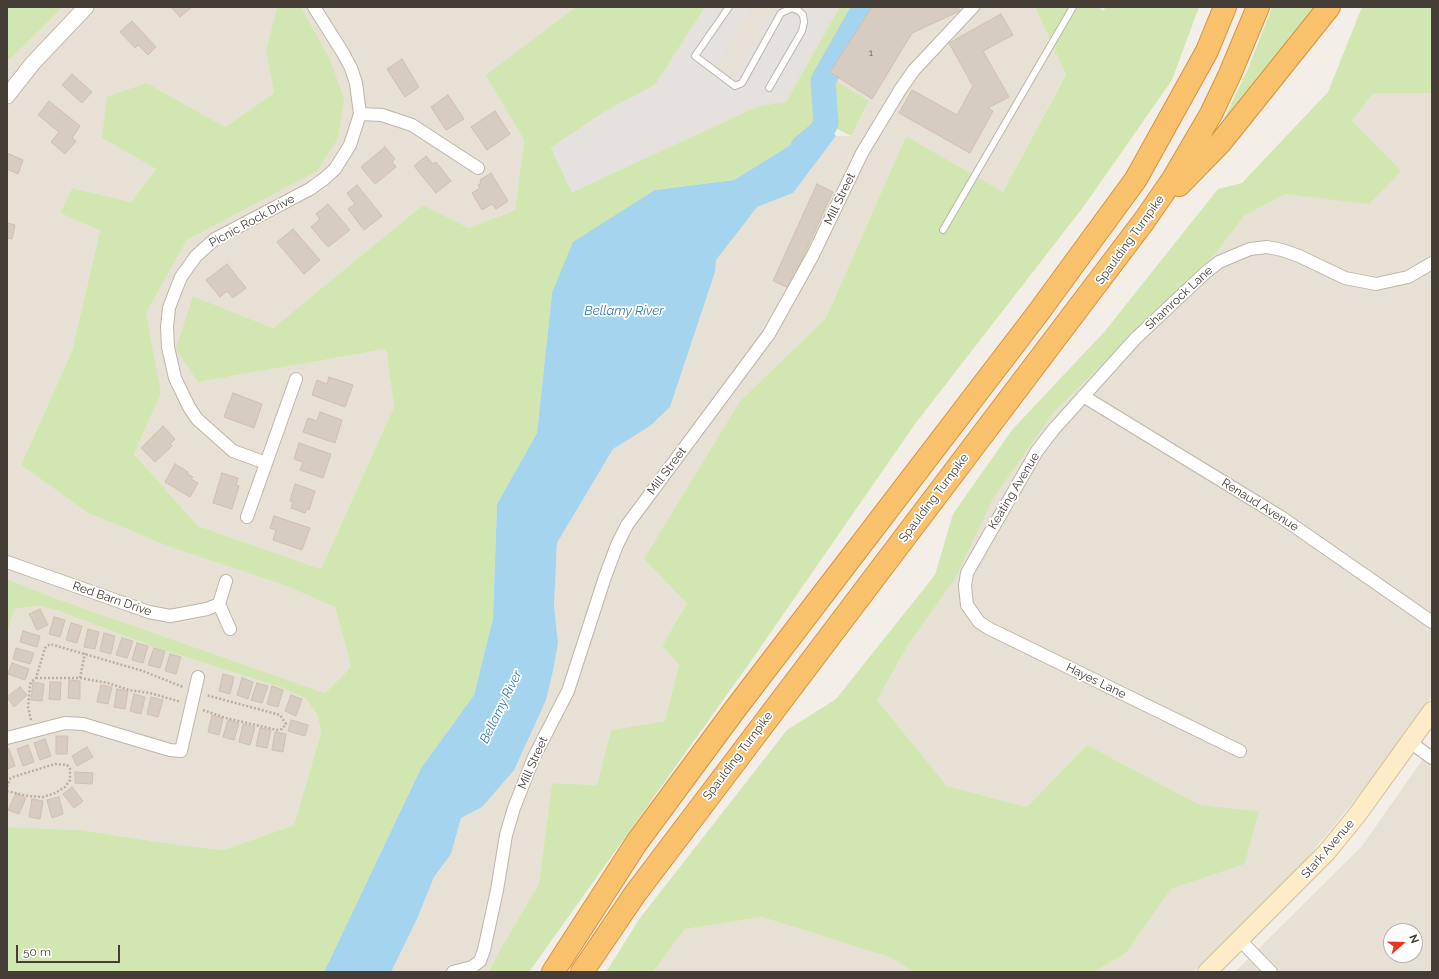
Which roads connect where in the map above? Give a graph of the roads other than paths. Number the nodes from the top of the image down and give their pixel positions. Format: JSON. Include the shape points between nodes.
{"nodes":[{"id":1,"x":86,"y":7,"type":"edge"},
{"id":2,"x":314,"y":7,"type":"edge"},
{"id":3,"x":728,"y":7,"type":"edge"},
{"id":4,"x":973,"y":7,"type":"edge"},
{"id":5,"x":1073,"y":7,"type":"edge"},
{"id":6,"x":1225,"y":7,"type":"edge"},
{"id":7,"x":1258,"y":7,"type":"edge"},
{"id":8,"x":1328,"y":7,"type":"edge"},
{"id":9,"x":769,"y":88,"type":"dead end"},
{"id":10,"x":7,"y":96,"type":"edge"},
{"id":11,"x":360,"y":114,"type":"junction"},
{"id":12,"x":478,"y":168,"type":"dead end"},
{"id":13,"x":1144,"y":221,"type":"junction"},
{"id":14,"x":943,"y":230,"type":"dead end"},
{"id":15,"x":1432,"y":263,"type":"edge"},
{"id":16,"x":296,"y":379,"type":"dead end"},
{"id":17,"x":1083,"y":396,"type":"junction"},
{"id":18,"x":266,"y":463,"type":"junction"},
{"id":19,"x":247,"y":516,"type":"dead end"},
{"id":20,"x":7,"y":562,"type":"edge"},
{"id":21,"x":226,"y":581,"type":"dead end"},
{"id":22,"x":965,"y":596,"type":"joint"},
{"id":23,"x":219,"y":604,"type":"junction"},
{"id":24,"x":1432,"y":622,"type":"edge"},
{"id":25,"x":230,"y":629,"type":"dead end"},
{"id":26,"x":198,"y":677,"type":"dead end"},
{"id":27,"x":1432,"y":711,"type":"edge"},
{"id":28,"x":7,"y":738,"type":"edge"},
{"id":29,"x":1410,"y":742,"type":"junction"},
{"id":30,"x":1240,"y":751,"type":"dead end"},
{"id":31,"x":1432,"y":758,"type":"edge"},
{"id":32,"x":1240,"y":940,"type":"junction"},
{"id":33,"x":453,"y":972,"type":"edge"},
{"id":34,"x":553,"y":972,"type":"edge"},
{"id":35,"x":582,"y":972,"type":"edge"},
{"id":36,"x":1207,"y":972,"type":"edge"},
{"id":37,"x":1271,"y":972,"type":"edge"}],
"edges":[{"from":1,"to":10,"type":"street","via":[[33,63]]},
{"from":2,"to":11,"type":"street","name":"Picnic Rock Drive","via":[[351,68],[356,83]]},
{"from":3,"to":9,"type":"lane","via":[[695,56],[735,86],[742,83],[781,13],[792,8],[803,15],[802,31]]},
{"from":4,"to":33,"type":"street","name":"Mill Street","via":[[914,70],[900,90],[862,153],[803,276],[769,334],[627,525],[605,577],[568,691],[534,757],[514,808],[480,961],[472,967]]},
{"from":5,"to":14,"type":"lane"},
{"from":6,"to":34,"type":"highway","via":[[1207,51],[1136,179],[1038,313],[642,835]]},
{"from":7,"to":13,"type":"highway","name":"Spaulding Turnpike","via":[[1211,114],[1173,179]]},
{"from":8,"to":13,"type":"highway","via":[[1221,142]]},
{"from":11,"to":12,"type":"street","via":[[382,115],[412,125]]},
{"from":11,"to":18,"type":"street","name":"Picnic Rock Drive","via":[[350,145],[335,169],[310,189],[215,239],[205,247],[181,277],[169,308],[167,327],[170,361],[188,407],[197,419],[233,450]]},
{"from":13,"to":35,"type":"highway","name":"Spaulding Turnpike","via":[[635,894]]},
{"from":15,"to":17,"type":"street","name":"Shamrock Lane","via":[[1408,277],[1376,284],[1345,278],[1282,250],[1250,249],[1233,255],[1205,273],[1136,339]]},
{"from":16,"to":18,"type":"street"},
{"from":17,"to":22,"type":"street","name":"Keating Avenue","via":[[1037,451],[967,573]]},
{"from":17,"to":24,"type":"street","name":"Renaud Avenue","via":[[1281,518]]},
{"from":18,"to":19,"type":"street"},
{"from":20,"to":23,"type":"street","name":"Red Barn Drive","via":[[159,615],[178,616]]},
{"from":21,"to":23,"type":"street"},
{"from":22,"to":30,"type":"street","name":"Hayes Lane","via":[[972,614],[988,628]]},
{"from":23,"to":25,"type":"street"},
{"from":26,"to":28,"type":"street","via":[[181,751],[83,724],[65,723]]},
{"from":27,"to":29,"type":"main road","name":"Stark Avenue"},
{"from":29,"to":31,"type":"street"},
{"from":29,"to":32,"type":"main road","name":"Stark Avenue","via":[[1326,853]]},
{"from":32,"to":36,"type":"main road","name":"Stark Avenue"},
{"from":32,"to":37,"type":"street"}]}
